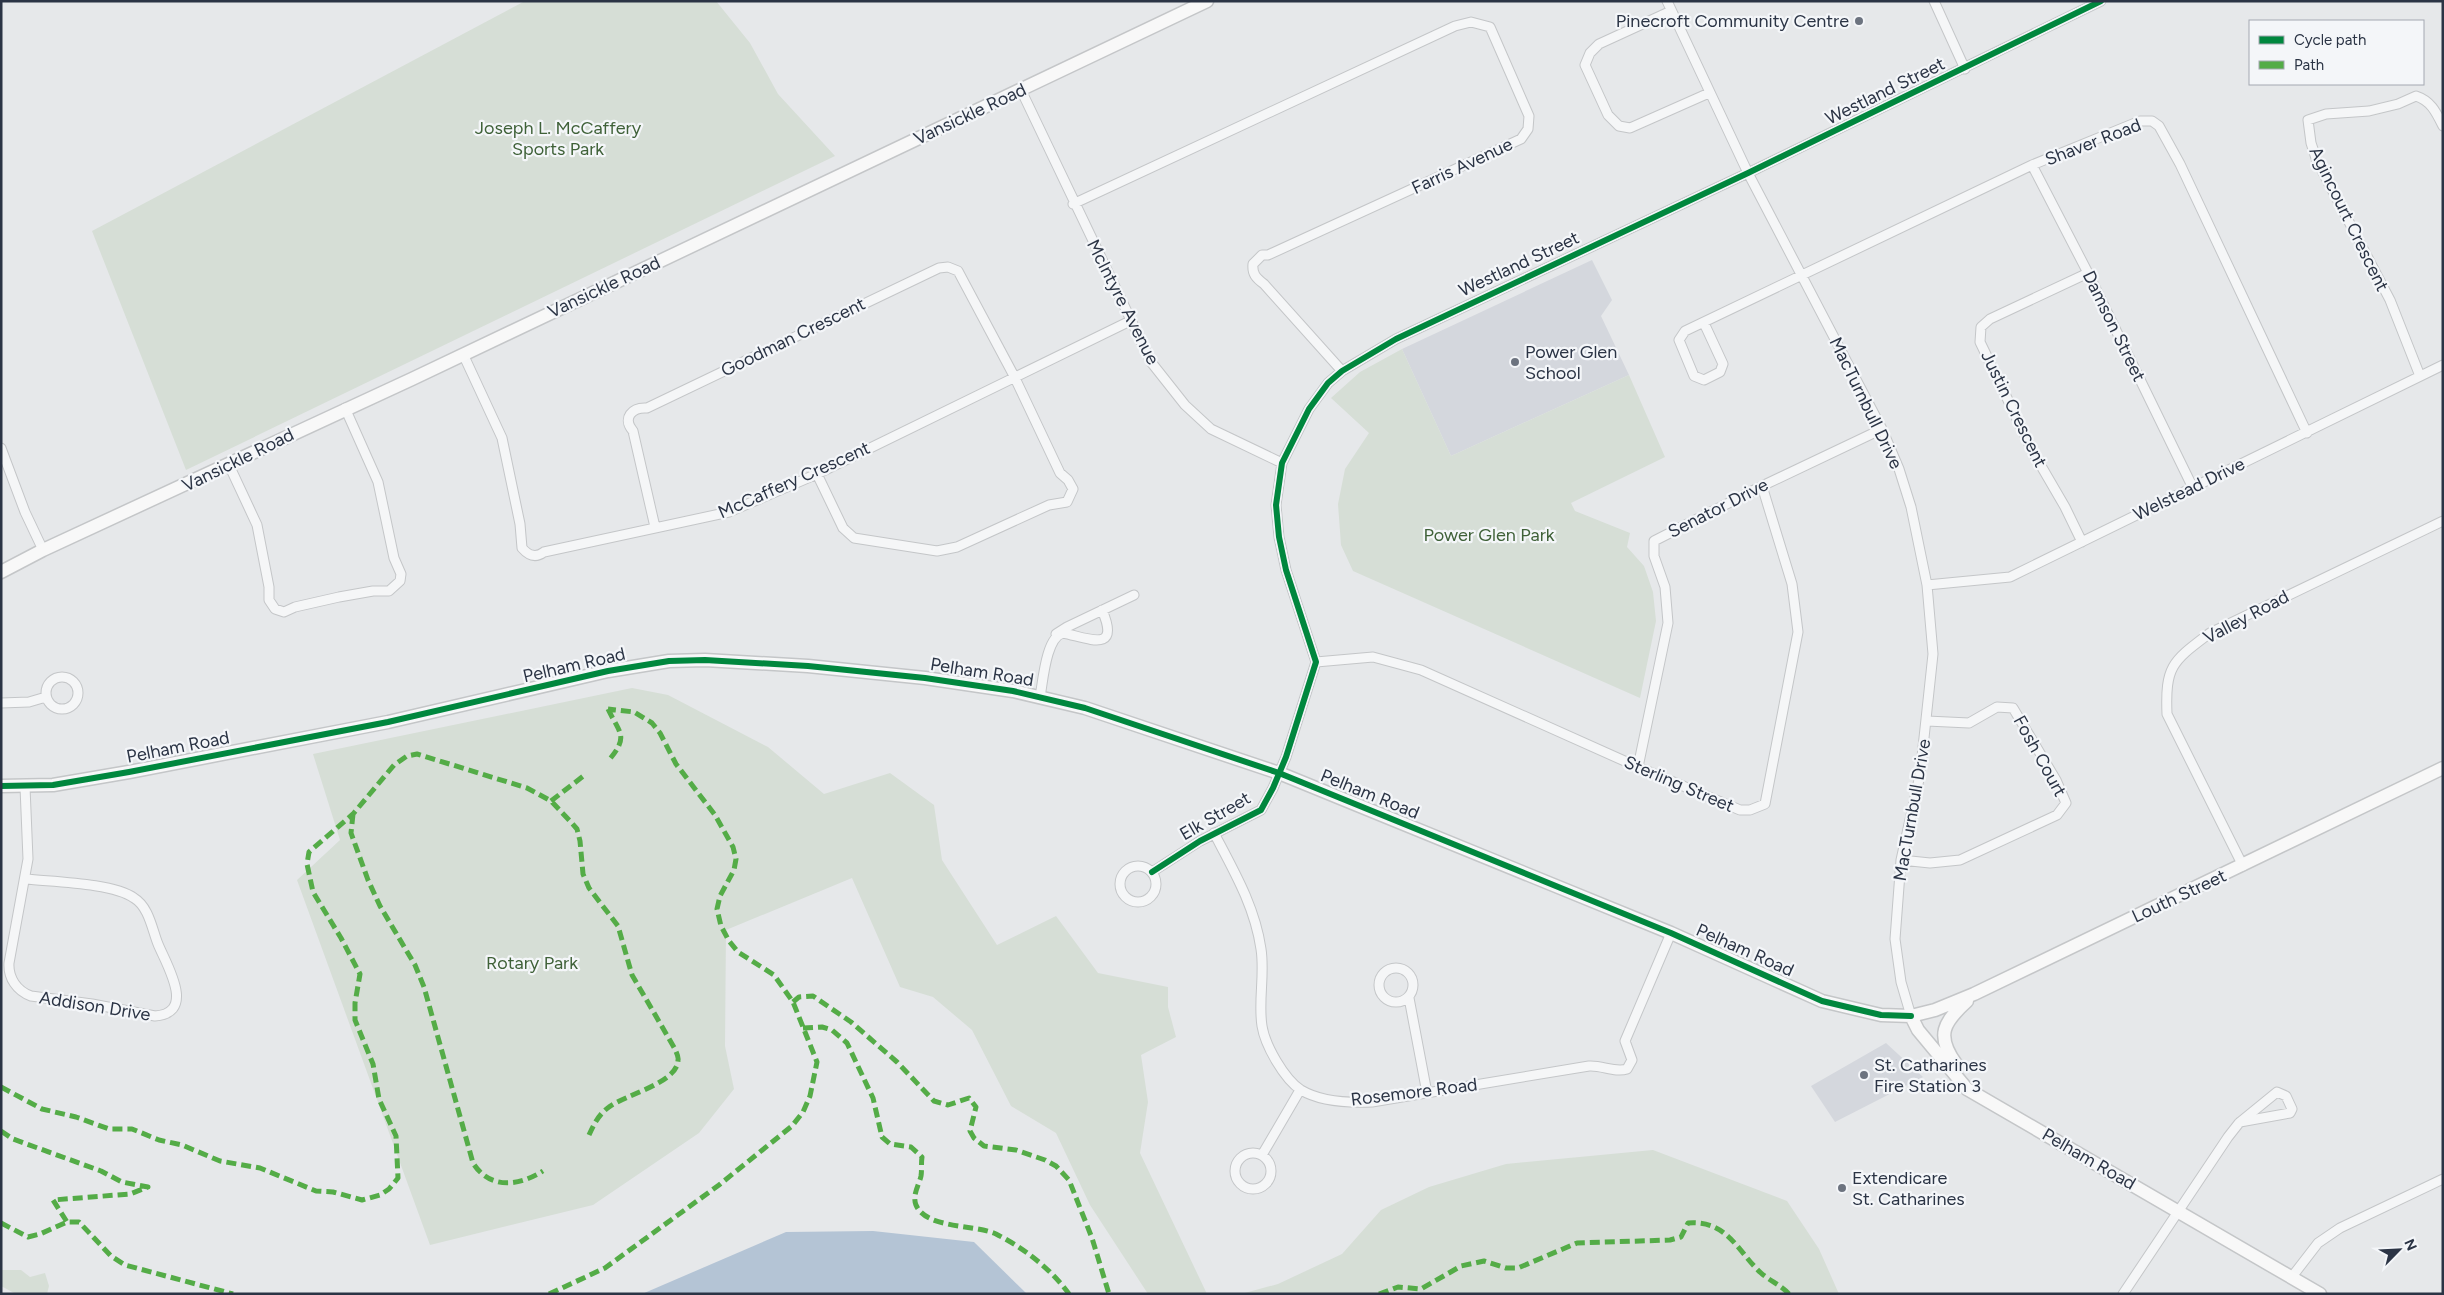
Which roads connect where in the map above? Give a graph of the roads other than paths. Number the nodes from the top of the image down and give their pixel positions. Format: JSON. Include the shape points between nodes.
{"nodes":[{"id":1,"x":1207,"y":1,"type":"edge"},
{"id":2,"x":1667,"y":1,"type":"edge"},
{"id":3,"x":1934,"y":1,"type":"edge"},
{"id":4,"x":2101,"y":1,"type":"edge"},
{"id":5,"x":1672,"y":11,"type":"junction"},
{"id":6,"x":1965,"y":69,"type":"junction"},
{"id":7,"x":1021,"y":90,"type":"junction"},
{"id":8,"x":1709,"y":93,"type":"junction"},
{"id":9,"x":2443,"y":126,"type":"edge"},
{"id":10,"x":2032,"y":166,"type":"junction"},
{"id":11,"x":1748,"y":173,"type":"junction"},
{"id":12,"x":1074,"y":204,"type":"junction"},
{"id":13,"x":2088,"y":273,"type":"junction"},
{"id":14,"x":1801,"y":276,"type":"junction"},
{"id":15,"x":1130,"y":321,"type":"junction"},
{"id":16,"x":1704,"y":323,"type":"junction"},
{"id":17,"x":463,"y":354,"type":"junction"},
{"id":18,"x":2443,"y":365,"type":"edge"},
{"id":19,"x":1342,"y":371,"type":"junction"},
{"id":20,"x":1014,"y":376,"type":"junction"},
{"id":21,"x":2420,"y":376,"type":"junction"},
{"id":22,"x":345,"y":408,"type":"junction"},
{"id":23,"x":1882,"y":429,"type":"junction"},
{"id":24,"x":2307,"y":433,"type":"junction"},
{"id":25,"x":1,"y":448,"type":"edge"},
{"id":26,"x":1282,"y":462,"type":"junction"},
{"id":27,"x":229,"y":465,"type":"junction"},
{"id":28,"x":817,"y":474,"type":"junction"},
{"id":29,"x":1762,"y":486,"type":"junction"},
{"id":30,"x":2193,"y":488,"type":"junction"},
{"id":31,"x":2443,"y":521,"type":"edge"},
{"id":32,"x":655,"y":527,"type":"junction"},
{"id":33,"x":2082,"y":542,"type":"junction"},
{"id":34,"x":43,"y":550,"type":"junction"},
{"id":35,"x":1,"y":572,"type":"edge"},
{"id":36,"x":1927,"y":585,"type":"junction"},
{"id":37,"x":1134,"y":595,"type":"dead end"},
{"id":38,"x":1102,"y":610,"type":"junction"},
{"id":39,"x":1052,"y":643,"type":"junction"},
{"id":40,"x":1316,"y":662,"type":"junction"},
{"id":41,"x":46,"y":697,"type":"dead end"},
{"id":42,"x":1040,"y":697,"type":"junction"},
{"id":43,"x":1,"y":703,"type":"edge"},
{"id":44,"x":1927,"y":721,"type":"junction"},
{"id":45,"x":1638,"y":767,"type":"junction"},
{"id":46,"x":2443,"y":768,"type":"edge"},
{"id":47,"x":1279,"y":773,"type":"junction"},
{"id":48,"x":1,"y":786,"type":"edge"},
{"id":49,"x":25,"y":787,"type":"junction"},
{"id":50,"x":1214,"y":833,"type":"junction"},
{"id":51,"x":1901,"y":860,"type":"junction"},
{"id":52,"x":2243,"y":866,"type":"junction"},
{"id":53,"x":1152,"y":872,"type":"junction"},
{"id":54,"x":26,"y":879,"type":"junction"},
{"id":55,"x":1671,"y":933,"type":"junction"},
{"id":56,"x":1974,"y":994,"type":"junction"},
{"id":57,"x":1408,"y":998,"type":"dead end"},
{"id":58,"x":1911,"y":1016,"type":"junction"},
{"id":59,"x":1967,"y":1089,"type":"junction"},
{"id":60,"x":1300,"y":1090,"type":"junction"},
{"id":61,"x":1427,"y":1093,"type":"junction"},
{"id":62,"x":2240,"y":1122,"type":"junction"},
{"id":63,"x":1262,"y":1155,"type":"junction"},
{"id":64,"x":2443,"y":1179,"type":"edge"},
{"id":65,"x":2178,"y":1209,"type":"junction"},
{"id":66,"x":2291,"y":1278,"type":"junction"},
{"id":67,"x":2123,"y":1294,"type":"edge"},
{"id":68,"x":2320,"y":1294,"type":"edge"}],
"edges":[{"from":1,"to":7,"type":"main road","name":"Vansickle Road"},
{"from":2,"to":5,"type":"street","name":"MacTurnbull Drive"},
{"from":3,"to":6,"type":"street"},
{"from":4,"to":6,"type":"street","name":"Westland Street"},
{"from":5,"to":8,"type":"street","name":"MacTurnbull Drive"},
{"from":5,"to":8,"type":"street","via":[[1599,44],[1590,53],[1585,64],[1608,115],[1619,126],[1630,128]]},
{"from":6,"to":11,"type":"street","name":"Westland Street"},
{"from":7,"to":12,"type":"street","name":"McIntyre Avenue"},
{"from":7,"to":17,"type":"main road","name":"Vansickle Road"},
{"from":8,"to":11,"type":"street","name":"MacTurnbull Drive"},
{"from":9,"to":21,"type":"street","name":"Agincourt Crescent","via":[[2433,106],[2416,96],[2369,111],[2326,114],[2308,120],[2317,161],[2390,300]]},
{"from":10,"to":13,"type":"street","name":"Damson Street"},
{"from":10,"to":14,"type":"street","name":"Shaver Road"},
{"from":10,"to":24,"type":"street","name":"Shaver Road","via":[[2140,121],[2152,121],[2159,126]]},
{"from":11,"to":14,"type":"street","name":"MacTurnbull Drive"},
{"from":11,"to":19,"type":"street","name":"Westland Street","via":[[1396,338]]},
{"from":12,"to":15,"type":"street","name":"McIntyre Avenue"},
{"from":12,"to":19,"type":"street","name":"Farris Avenue","via":[[1455,26],[1471,22],[1490,27],[1529,116],[1528,129],[1521,139],[1262,255],[1253,264],[1257,279]]},
{"from":13,"to":30,"type":"street","name":"Damson Street"},
{"from":13,"to":33,"type":"street","name":"Justin Crescent","via":[[1990,319],[1981,327],[1980,342],[2033,452]]},
{"from":14,"to":16,"type":"street","name":"Shaver Road"},
{"from":14,"to":23,"type":"street","name":"MacTurnbull Drive"},
{"from":15,"to":20,"type":"street","name":"McCaffery Crescent"},
{"from":15,"to":26,"type":"street","name":"McIntyre Avenue","via":[[1151,362],[1185,405],[1211,429]]},
{"from":16,"to":16,"type":"street","name":"Shaver Road","via":[[1723,364],[1720,372],[1704,380],[1694,376],[1679,340],[1685,331]]},
{"from":17,"to":22,"type":"main road","name":"Vansickle Road"},
{"from":17,"to":32,"type":"street","name":"McCaffery Crescent","via":[[502,438],[521,543],[526,552],[537,556]]},
{"from":18,"to":21,"type":"street","name":"Welstead Drive"},
{"from":19,"to":26,"type":"street","name":"Westland Street","via":[[1308,409]]},
{"from":20,"to":28,"type":"street","name":"McCaffery Crescent"},
{"from":20,"to":28,"type":"street","name":"Goodman Crescent","via":[[1060,473],[1072,484],[1072,493],[1066,502],[1049,505],[957,548],[937,550],[854,538],[841,524]]},
{"from":20,"to":32,"type":"street","name":"Goodman Crescent","via":[[958,271],[948,267],[924,274],[653,405],[632,411],[628,422],[633,431]]},
{"from":21,"to":24,"type":"street","name":"Welstead Drive"},
{"from":22,"to":27,"type":"main road","name":"Vansickle Road"},
{"from":22,"to":27,"type":"street","via":[[378,482],[394,558],[401,574],[393,589],[339,597],[284,612],[275,609],[269,600],[270,587],[257,525]]},
{"from":23,"to":29,"type":"street","name":"Senator Drive"},
{"from":23,"to":36,"type":"street","name":"MacTurnbull Drive","via":[[1911,507]]},
{"from":24,"to":30,"type":"street","name":"Welstead Drive"},
{"from":25,"to":34,"type":"street"},
{"from":26,"to":40,"type":"street","name":"Westland Street","via":[[1276,505],[1279,537],[1286,570]]},
{"from":27,"to":34,"type":"main road","name":"Vansickle Road"},
{"from":28,"to":32,"type":"street","name":"McCaffery Crescent","via":[[730,512]]},
{"from":29,"to":45,"type":"street","name":"Senator Drive","via":[[1654,541],[1654,556],[1665,587],[1668,623]]},
{"from":29,"to":45,"type":"street","name":"Sterling Street","via":[[1792,584],[1798,632],[1765,804],[1740,810]]},
{"from":30,"to":33,"type":"street","name":"Welstead Drive"},
{"from":31,"to":52,"type":"street","name":"Valley Road","via":[[2210,633],[2181,654],[2173,666],[2166,686],[2167,714]]},
{"from":33,"to":36,"type":"street","name":"Welstead Drive","via":[[2010,577]]},
{"from":34,"to":35,"type":"main road","name":"Vansickle Road"},
{"from":36,"to":44,"type":"street","name":"MacTurnbull Drive","via":[[1932,654]]},
{"from":37,"to":38,"type":"street"},
{"from":38,"to":39,"type":"street","via":[[1061,630]]},
{"from":38,"to":39,"type":"street","via":[[1108,628],[1105,638],[1096,642],[1063,633],[1058,634]]},
{"from":39,"to":42,"type":"street"},
{"from":40,"to":45,"type":"street","name":"Sterling Street","via":[[1373,657],[1421,670]]},
{"from":40,"to":47,"type":"street"},
{"from":41,"to":43,"type":"street","via":[[29,702]]},
{"from":42,"to":47,"type":"main road","name":"Pelham Road","via":[[1085,708]]},
{"from":42,"to":49,"type":"main road","name":"Pelham Road","via":[[948,680],[808,666],[669,661],[608,671],[379,724],[129,772]]},
{"from":44,"to":51,"type":"street","name":"MacTurnbull Drive","via":[[1920,775]]},
{"from":44,"to":51,"type":"street","name":"Fosh Court","via":[[1969,723],[1997,707],[2013,708],[2066,802],[2057,815],[1960,860],[1930,863]]},
{"from":46,"to":52,"type":"main road","name":"Louth Street"},
{"from":47,"to":50,"type":"street","name":"Elk Street","via":[[1261,810]]},
{"from":47,"to":55,"type":"main road","name":"Pelham Road"},
{"from":48,"to":49,"type":"main road","name":"Pelham Road"},
{"from":49,"to":54,"type":"street","name":"Addison Drive","via":[[29,840]]},
{"from":50,"to":53,"type":"street","name":"Elk Street"},
{"from":50,"to":60,"type":"street","via":[[1256,921],[1262,958],[1261,1011],[1265,1039],[1276,1061]]},
{"from":51,"to":58,"type":"street","name":"MacTurnbull Drive","via":[[1895,939],[1901,982]]},
{"from":52,"to":56,"type":"main road","name":"Louth Street"},
{"from":53,"to":53,"type":"street","via":[[1155,889],[1148,899],[1136,902],[1125,897],[1120,887],[1125,870],[1142,866]]},
{"from":54,"to":54,"type":"street","name":"Addison Drive","via":[[9,968],[11,978],[22,991],[31,996],[155,1016],[172,1009],[177,998],[175,983],[139,901],[115,890]]},
{"from":55,"to":58,"type":"main road","name":"Pelham Road","via":[[1822,1001],[1881,1015]]},
{"from":55,"to":61,"type":"street","name":"Rosemore Road","via":[[1624,1041],[1632,1060],[1627,1070],[1590,1066]]},
{"from":56,"to":58,"type":"main road","name":"Louth Street"},
{"from":56,"to":59,"type":"main road","via":[[1949,1017],[1943,1038]]},
{"from":57,"to":61,"type":"street"},
{"from":58,"to":59,"type":"main road","name":"Pelham Road","via":[[1918,1030]]},
{"from":59,"to":65,"type":"main road","name":"Pelham Road"},
{"from":60,"to":61,"type":"street","name":"Rosemore Road","via":[[1326,1099],[1353,1102]]},
{"from":60,"to":63,"type":"street"},
{"from":62,"to":62,"type":"street","via":[[2290,1113],[2290,1102],[2286,1096],[2276,1092]]},
{"from":62,"to":65,"type":"street"},
{"from":63,"to":63,"type":"street","via":[[1270,1163],[1269,1180],[1261,1188],[1244,1187],[1235,1173],[1237,1162],[1251,1152]]},
{"from":64,"to":66,"type":"street","via":[[2340,1228],[2318,1243]]},
{"from":65,"to":66,"type":"main road","name":"Pelham Road"},
{"from":65,"to":67,"type":"street"},
{"from":66,"to":68,"type":"main road","name":"Pelham Road"}]}
